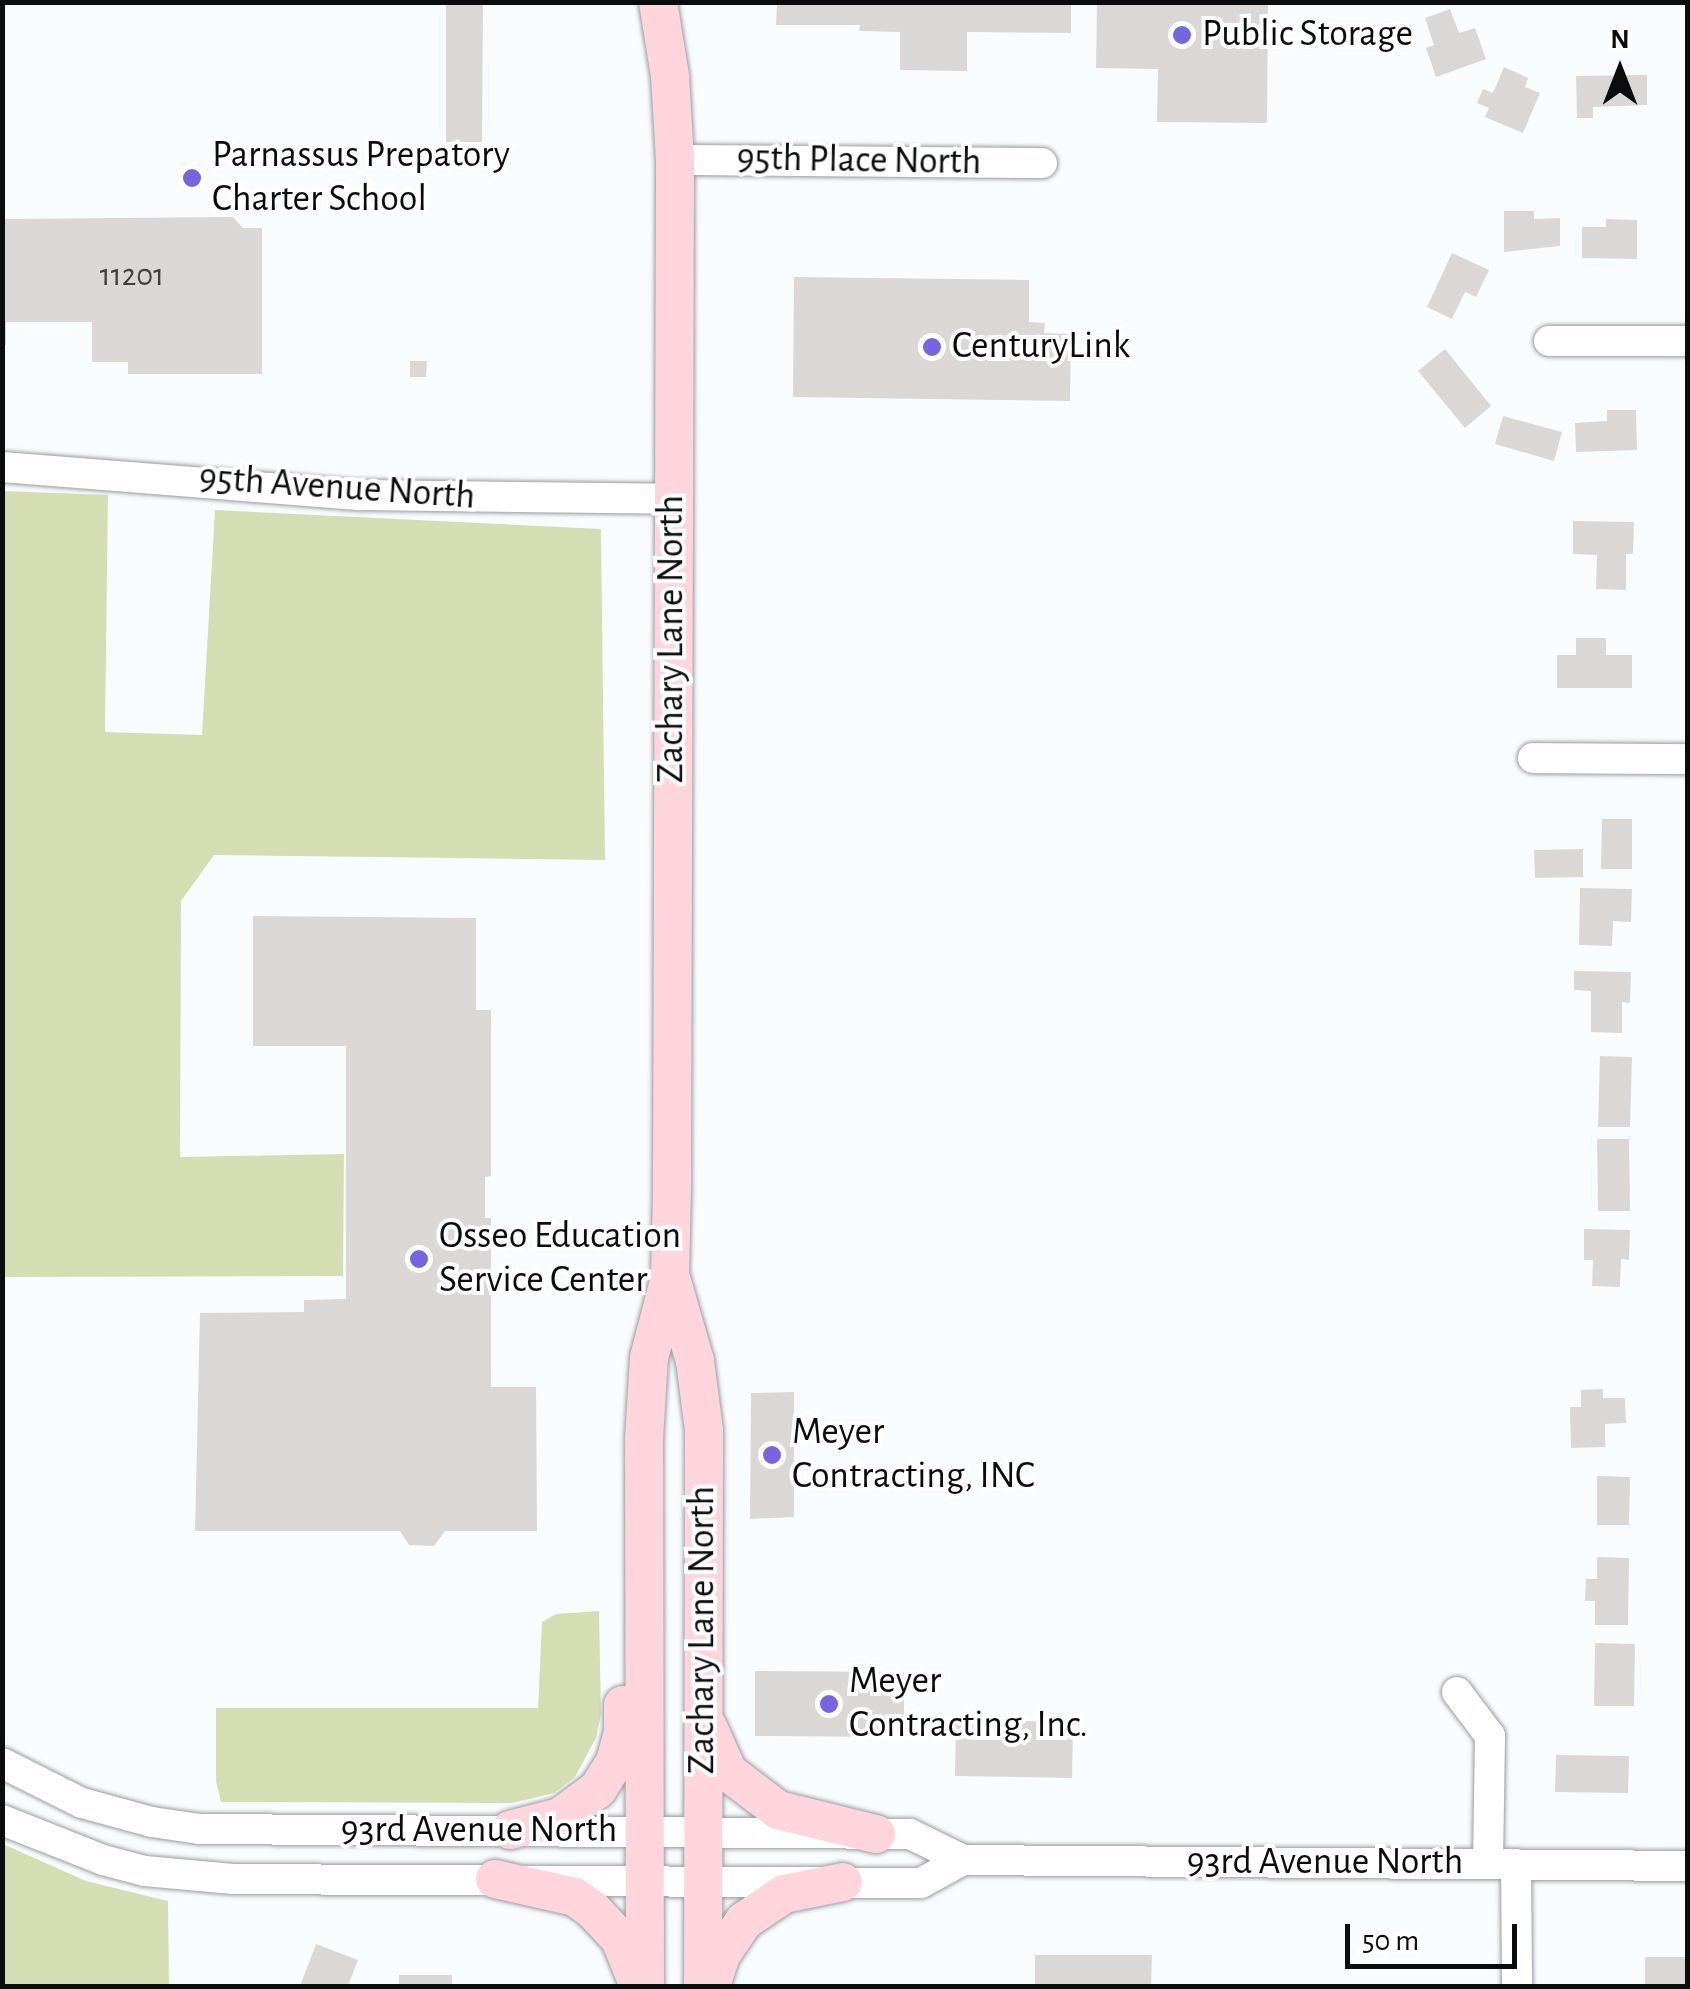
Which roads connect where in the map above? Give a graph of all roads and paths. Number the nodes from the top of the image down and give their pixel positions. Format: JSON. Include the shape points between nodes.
{"nodes":[{"id":1,"x":658,"y":2,"type":"edge"},
{"id":2,"x":675,"y":160,"type":"junction"},
{"id":3,"x":1042,"y":163,"type":"dead end"},
{"id":4,"x":1549,"y":341,"type":"dead end"},
{"id":5,"x":1688,"y":341,"type":"edge"},
{"id":6,"x":2,"y":468,"type":"edge"},
{"id":7,"x":672,"y":499,"type":"junction"},
{"id":8,"x":1533,"y":758,"type":"dead end"},
{"id":9,"x":1688,"y":759,"type":"edge"},
{"id":10,"x":670,"y":1278,"type":"junction"},
{"id":11,"x":642,"y":1522,"type":"junction"},
{"id":12,"x":1457,"y":1692,"type":"dead end"},
{"id":13,"x":702,"y":1710,"type":"junction"},
{"id":14,"x":2,"y":1763,"type":"edge"},
{"id":15,"x":2,"y":1820,"type":"edge"},
{"id":16,"x":510,"y":1830,"type":"junction"},
{"id":17,"x":644,"y":1832,"type":"junction"},
{"id":18,"x":702,"y":1833,"type":"junction"},
{"id":19,"x":876,"y":1834,"type":"junction"},
{"id":20,"x":963,"y":1860,"type":"junction"},
{"id":21,"x":1502,"y":1864,"type":"junction"},
{"id":22,"x":1688,"y":1866,"type":"edge"},
{"id":23,"x":495,"y":1879,"type":"junction"},
{"id":24,"x":644,"y":1879,"type":"junction"},
{"id":25,"x":702,"y":1879,"type":"junction"},
{"id":26,"x":843,"y":1882,"type":"junction"},
{"id":27,"x":642,"y":1986,"type":"edge"},
{"id":28,"x":703,"y":1986,"type":"edge"},
{"id":29,"x":711,"y":1986,"type":"edge"},
{"id":30,"x":1517,"y":1986,"type":"edge"}],
"edges":[{"from":1,"to":2,"type":"main road","name":"Zachary Lane North"},
{"from":2,"to":3,"type":"street","name":"95th Place North"},
{"from":2,"to":7,"type":"main road","name":"Zachary Lane North"},
{"from":4,"to":5,"type":"street"},
{"from":6,"to":7,"type":"street","name":"95th Avenue North","via":[[361,495]]},
{"from":7,"to":10,"type":"main road","name":"Zachary Lane North"},
{"from":8,"to":9,"type":"street"},
{"from":10,"to":11,"type":"main road","name":"Zachary Lane North","via":[[649,1358]]},
{"from":10,"to":13,"type":"main road","name":"Zachary Lane North","via":[[695,1361],[704,1430]]},
{"from":11,"to":16,"type":"main road","via":[[624,1566],[623,1733],[615,1762],[598,1789],[560,1817]]},
{"from":11,"to":17,"type":"main road","name":"Zachary Lane North"},
{"from":12,"to":21,"type":"street","via":[[1490,1736]]},
{"from":13,"to":18,"type":"main road","name":"Zachary Lane North"},
{"from":13,"to":19,"type":"main road","via":[[728,1772],[750,1792],[778,1810]]},
{"from":14,"to":16,"type":"street","name":"93rd Avenue North","via":[[82,1803],[200,1829]]},
{"from":15,"to":23,"type":"street","name":"93rd Avenue North","via":[[103,1860],[173,1874],[233,1880]]},
{"from":16,"to":17,"type":"street","name":"93rd Avenue North"},
{"from":17,"to":18,"type":"street","name":"93rd Avenue North"},
{"from":17,"to":24,"type":"main road","name":"Zachary Lane North"},
{"from":18,"to":19,"type":"street","name":"93rd Avenue North"},
{"from":18,"to":25,"type":"main road","name":"Zachary Lane North"},
{"from":19,"to":20,"type":"street","name":"93rd Avenue North","via":[[910,1834]]},
{"from":20,"to":21,"type":"street","name":"93rd Avenue North"},
{"from":20,"to":26,"type":"street","name":"93rd Avenue North","via":[[921,1883]]},
{"from":21,"to":22,"type":"street","name":"93rd Avenue North"},
{"from":21,"to":30,"type":"street"},
{"from":23,"to":24,"type":"street","name":"93rd Avenue North"},
{"from":23,"to":27,"type":"main road","via":[[575,1897],[593,1910],[620,1939]]},
{"from":24,"to":25,"type":"street","name":"93rd Avenue North"},
{"from":24,"to":27,"type":"main road","name":"Zachary Lane North"},
{"from":25,"to":26,"type":"street","name":"93rd Avenue North"},
{"from":25,"to":28,"type":"main road","name":"Zachary Lane North"},
{"from":26,"to":29,"type":"main road","via":[[784,1894],[744,1921],[721,1955]]}]}
